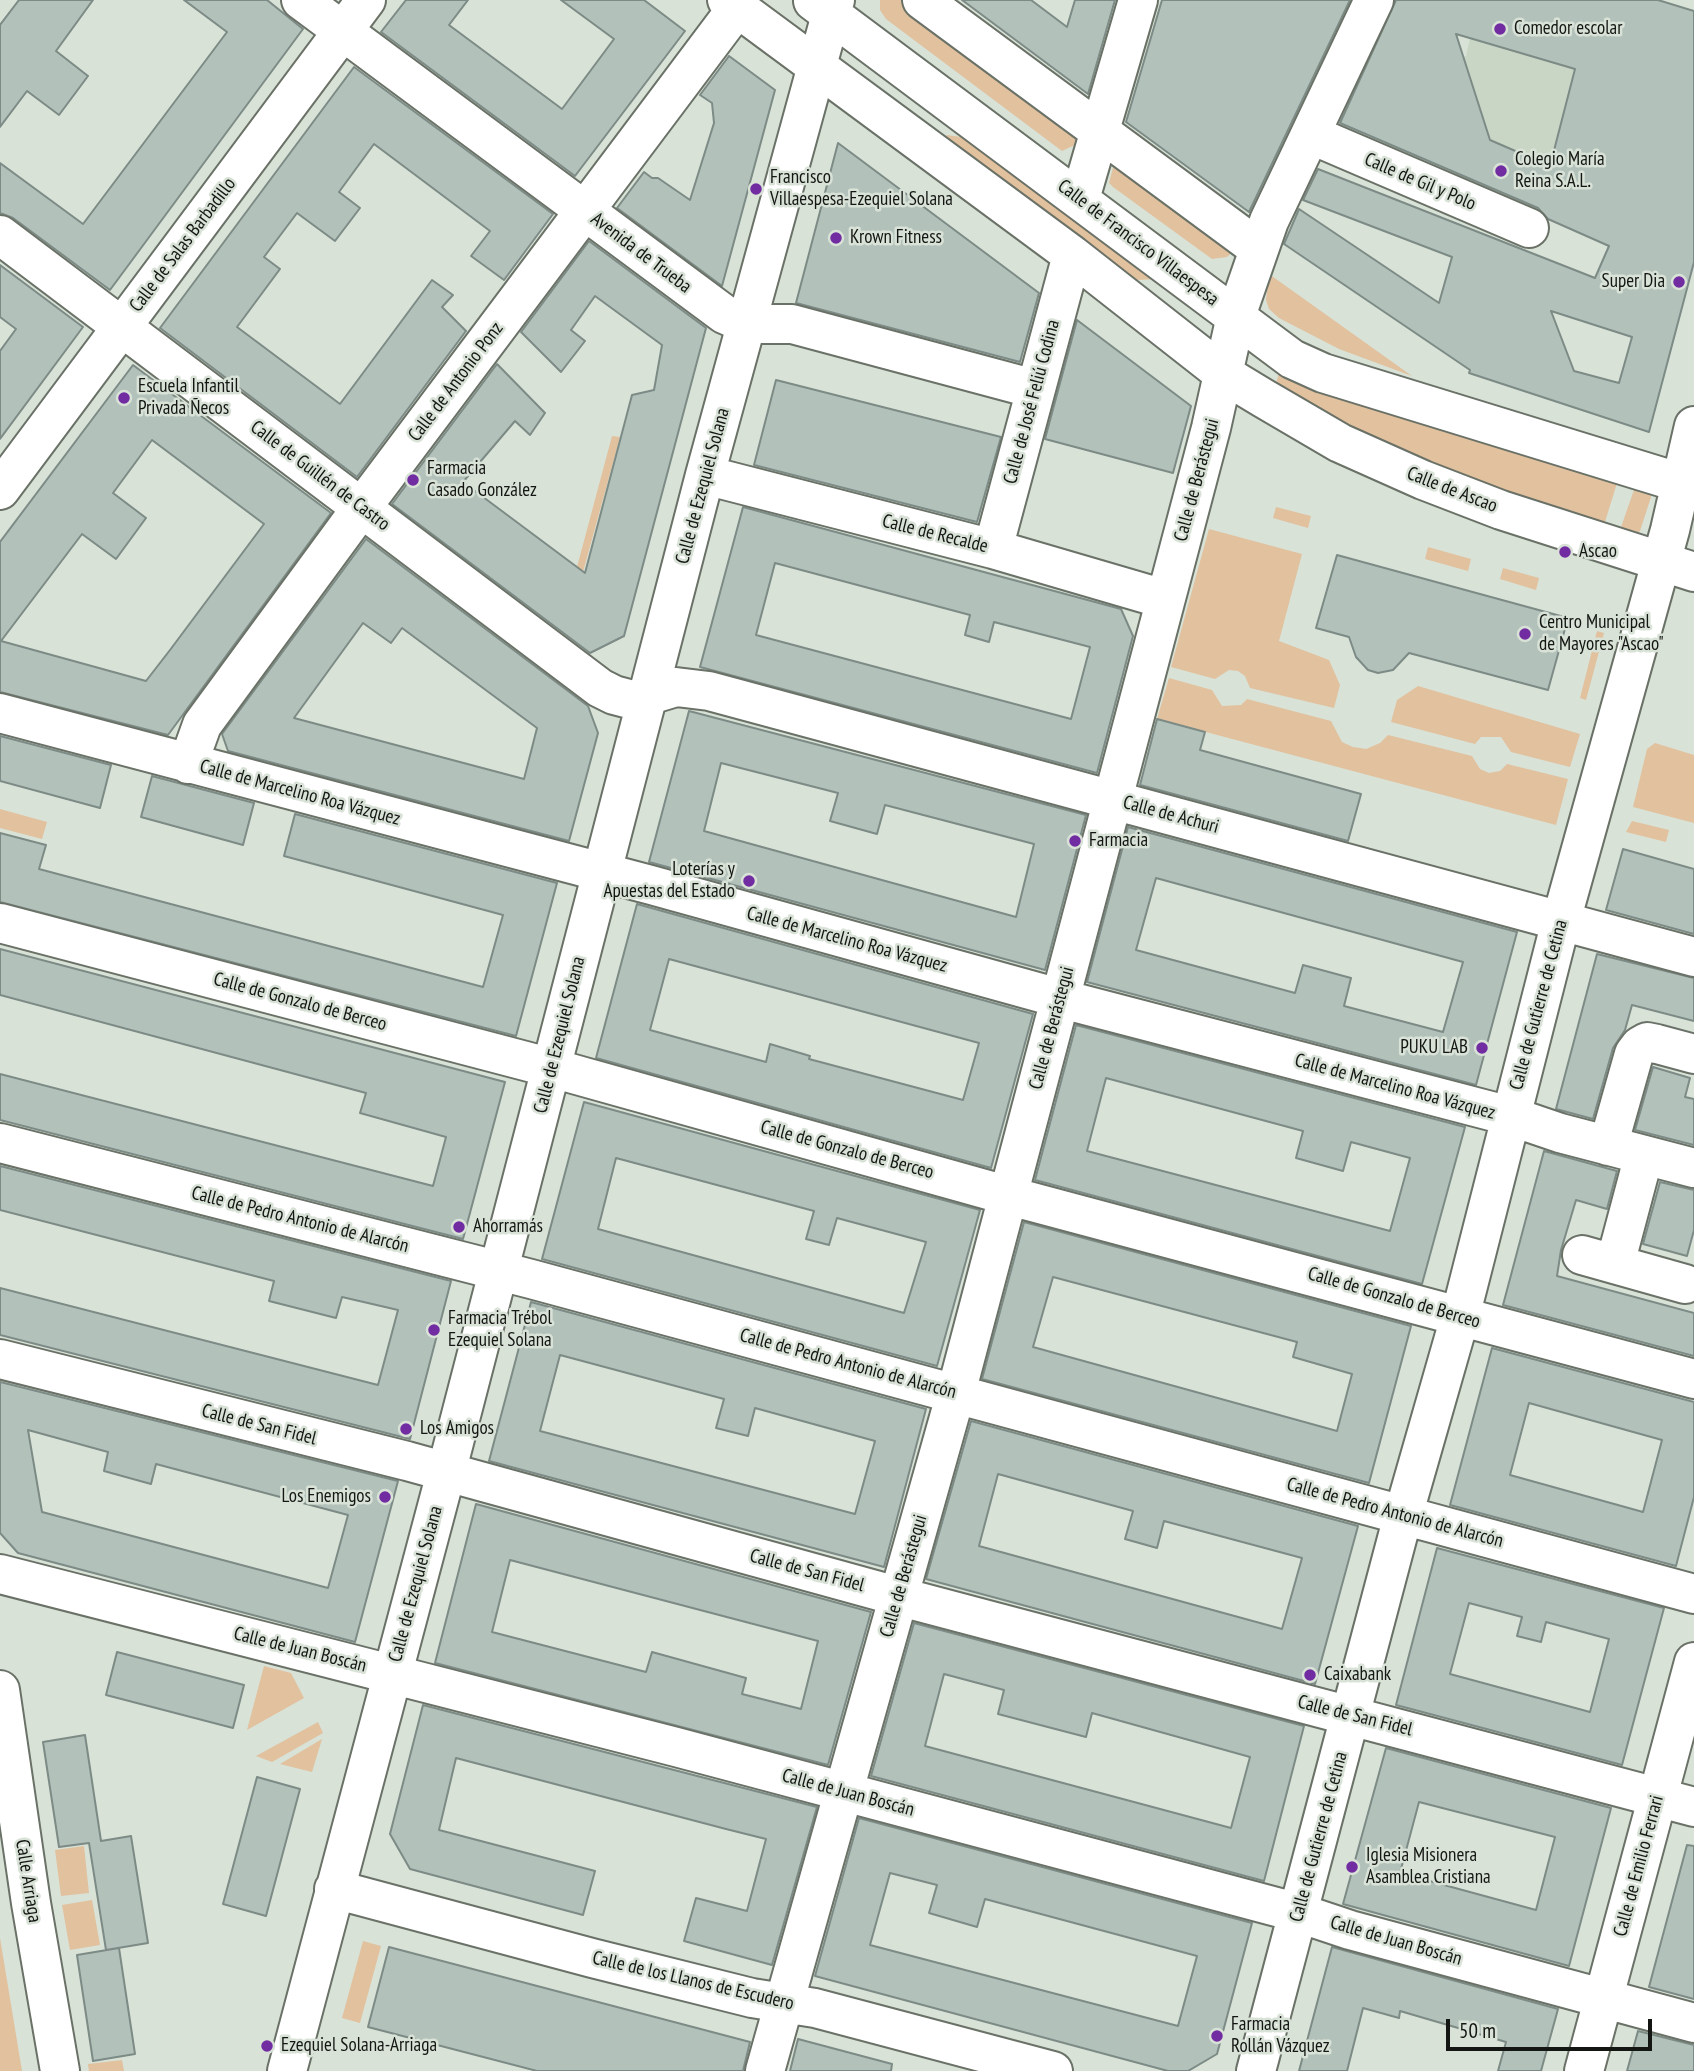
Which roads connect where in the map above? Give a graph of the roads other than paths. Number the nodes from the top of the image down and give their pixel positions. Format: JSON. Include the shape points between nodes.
{"nodes":[{"id":1,"x":301,"y":0,"type":"edge"},
{"id":2,"x":366,"y":0,"type":"edge"},
{"id":3,"x":922,"y":0,"type":"edge"},
{"id":4,"x":1138,"y":0,"type":"edge"},
{"id":5,"x":1374,"y":0,"type":"edge"},
{"id":6,"x":732,"y":4,"type":"edge"},
{"id":7,"x":826,"y":5,"type":"edge"},
{"id":8,"x":343,"y":31,"type":"junction"},
{"id":9,"x":817,"y":65,"type":"junction"},
{"id":10,"x":967,"y":116,"type":"junction"},
{"id":11,"x":1100,"y":130,"type":"junction"},
{"id":12,"x":1312,"y":135,"type":"junction"},
{"id":13,"x":1080,"y":200,"type":"junction"},
{"id":14,"x":584,"y":212,"type":"junction"},
{"id":15,"x":1528,"y":228,"type":"dead end"},
{"id":16,"x":0,"y":235,"type":"edge"},
{"id":17,"x":1259,"y":249,"type":"junction"},
{"id":18,"x":1072,"y":255,"type":"junction"},
{"id":19,"x":1124,"y":295,"type":"junction"},
{"id":20,"x":1236,"y":316,"type":"junction"},
{"id":21,"x":747,"y":324,"type":"junction"},
{"id":22,"x":122,"y":328,"type":"junction"},
{"id":23,"x":1225,"y":375,"type":"junction"},
{"id":24,"x":1034,"y":389,"type":"junction"},
{"id":25,"x":1694,"y":426,"type":"edge"},
{"id":26,"x":705,"y":475,"type":"junction"},
{"id":27,"x":1688,"y":484,"type":"edge"},
{"id":28,"x":0,"y":490,"type":"edge"},
{"id":29,"x":362,"y":507,"type":"junction"},
{"id":30,"x":993,"y":549,"type":"junction"},
{"id":31,"x":1677,"y":568,"type":"edge"},
{"id":32,"x":1164,"y":599,"type":"junction"},
{"id":33,"x":648,"y":698,"type":"junction"},
{"id":34,"x":0,"y":713,"type":"edge"},
{"id":35,"x":188,"y":764,"type":"junction"},
{"id":36,"x":1114,"y":800,"type":"junction"},
{"id":37,"x":601,"y":872,"type":"junction"},
{"id":38,"x":1561,"y":921,"type":"junction"},
{"id":39,"x":0,"y":923,"type":"edge"},
{"id":40,"x":1694,"y":957,"type":"edge"},
{"id":41,"x":1059,"y":998,"type":"junction"},
{"id":42,"x":1694,"y":1054,"type":"edge"},
{"id":43,"x":552,"y":1068,"type":"junction"},
{"id":44,"x":1510,"y":1116,"type":"junction"},
{"id":45,"x":0,"y":1143,"type":"edge"},
{"id":46,"x":1608,"y":1146,"type":"junction"},
{"id":47,"x":1644,"y":1155,"type":"junction"},
{"id":48,"x":1694,"y":1168,"type":"edge"},
{"id":49,"x":1006,"y":1195,"type":"junction"},
{"id":50,"x":498,"y":1270,"type":"junction"},
{"id":51,"x":1685,"y":1284,"type":"dead end"},
{"id":52,"x":1460,"y":1317,"type":"junction"},
{"id":53,"x":0,"y":1359,"type":"edge"},
{"id":54,"x":1694,"y":1379,"type":"edge"},
{"id":55,"x":956,"y":1393,"type":"junction"},
{"id":56,"x":446,"y":1473,"type":"junction"},
{"id":57,"x":1403,"y":1516,"type":"junction"},
{"id":58,"x":0,"y":1574,"type":"edge"},
{"id":59,"x":1694,"y":1594,"type":"edge"},
{"id":60,"x":897,"y":1595,"type":"junction"},
{"id":61,"x":1694,"y":1662,"type":"edge"},
{"id":62,"x":392,"y":1673,"type":"junction"},
{"id":63,"x":0,"y":1690,"type":"edge"},
{"id":64,"x":1351,"y":1714,"type":"junction"},
{"id":65,"x":844,"y":1792,"type":"junction"},
{"id":66,"x":1657,"y":1797,"type":"junction"},
{"id":67,"x":1694,"y":1807,"type":"edge"},
{"id":68,"x":334,"y":1889,"type":"junction"},
{"id":69,"x":1299,"y":1913,"type":"junction"},
{"id":70,"x":1604,"y":1997,"type":"junction"},
{"id":71,"x":783,"y":2004,"type":"junction"},
{"id":72,"x":1694,"y":2023,"type":"edge"},
{"id":73,"x":60,"y":2071,"type":"edge"},
{"id":74,"x":287,"y":2071,"type":"edge"},
{"id":75,"x":765,"y":2071,"type":"edge"},
{"id":76,"x":1053,"y":2071,"type":"edge"},
{"id":77,"x":1256,"y":2071,"type":"edge"},
{"id":78,"x":1584,"y":2071,"type":"edge"}],
"edges":[{"from":1,"to":8,"type":"street","name":"Avenida de Trueba"},
{"from":2,"to":8,"type":"street","name":"Calle de Salas Barbadillo"},
{"from":3,"to":11,"type":"street"},
{"from":4,"to":11,"type":"street"},
{"from":5,"to":12,"type":"street","name":"Calle de Berástegui"},
{"from":6,"to":9,"type":"street"},
{"from":6,"to":14,"type":"street","name":"Calle de Antonio Ponz"},
{"from":7,"to":9,"type":"street","name":"Calle de Ezequiel Solana"},
{"from":7,"to":10,"type":"street","name":"Calle de Francisco Villaespesa"},
{"from":8,"to":14,"type":"street","name":"Avenida de Trueba"},
{"from":8,"to":22,"type":"street","name":"Calle de Salas Barbadillo"},
{"from":9,"to":10,"type":"street","name":"Calle de Francisco Villaespesa","via":[[842,50],[855,52],[937,115]]},
{"from":9,"to":18,"type":"street"},
{"from":9,"to":21,"type":"street","name":"Calle de Ezequiel Solana"},
{"from":10,"to":13,"type":"street","name":"Calle de Francisco Villaespesa"},
{"from":11,"to":13,"type":"street"},
{"from":11,"to":17,"type":"street"},
{"from":12,"to":15,"type":"street","name":"Calle de Gil y Polo"},
{"from":12,"to":17,"type":"street","name":"Calle de Berástegui"},
{"from":13,"to":20,"type":"street","name":"Calle de Francisco Villaespesa"},
{"from":14,"to":21,"type":"street","name":"Avenida de Trueba","via":[[701,298]]},
{"from":14,"to":29,"type":"street","name":"Calle de Antonio Ponz"},
{"from":16,"to":22,"type":"street","name":"Calle de Guillén de Castro"},
{"from":17,"to":20,"type":"street","name":"Calle de Berástegui"},
{"from":18,"to":19,"type":"street"},
{"from":18,"to":24,"type":"street","name":"Calle de José Feliú Codina"},
{"from":19,"to":20,"type":"street","name":"Calle de Francisco Villaespesa","via":[[1156,297],[1205,333],[1223,330]]},
{"from":19,"to":23,"type":"street"},
{"from":20,"to":23,"type":"street","name":"Calle de Berástegui"},
{"from":20,"to":27,"type":"street","via":[[1292,359],[1323,373]]},
{"from":21,"to":24,"type":"street","name":"Avenida de Trueba","via":[[792,324]]},
{"from":21,"to":26,"type":"street","name":"Calle de Ezequiel Solana"},
{"from":22,"to":28,"type":"street","name":"Calle de Salas Barbadillo"},
{"from":22,"to":29,"type":"street","name":"Calle de Guillén de Castro"},
{"from":23,"to":31,"type":"street","name":"Calle de Ascao","via":[[1340,443],[1423,480]]},
{"from":23,"to":32,"type":"street","name":"Calle de Berástegui"},
{"from":24,"to":30,"type":"street","name":"Calle de José Feliú Codina"},
{"from":25,"to":27,"type":"street","name":"Calle de Gutierre de Cetina"},
{"from":26,"to":30,"type":"street","name":"Calle de Recalde"},
{"from":26,"to":33,"type":"street","name":"Calle de Ezequiel Solana"},
{"from":27,"to":31,"type":"street","name":"Calle de Gutierre de Cetina"},
{"from":29,"to":33,"type":"street","name":"Calle de Guillén de Castro","via":[[600,688],[633,700]]},
{"from":29,"to":35,"type":"street","name":"Calle de Antonio Ponz","via":[[202,725]]},
{"from":30,"to":32,"type":"street","name":"Calle de Recalde"},
{"from":31,"to":38,"type":"street","name":"Calle de Gutierre de Cetina"},
{"from":32,"to":36,"type":"street","name":"Calle de Berástegui"},
{"from":33,"to":36,"type":"street","name":"Calle de Achuri","via":[[677,687],[709,691]]},
{"from":33,"to":37,"type":"street","name":"Calle de Ezequiel Solana"},
{"from":34,"to":35,"type":"street","name":"Calle de Marcelino Roa Vázquez"},
{"from":35,"to":37,"type":"street","name":"Calle de Marcelino Roa Vázquez"},
{"from":36,"to":38,"type":"street","name":"Calle de Achuri"},
{"from":36,"to":41,"type":"street","name":"Calle de Berástegui"},
{"from":37,"to":41,"type":"street","name":"Calle de Marcelino Roa Vázquez"},
{"from":37,"to":43,"type":"street","name":"Calle de Ezequiel Solana"},
{"from":38,"to":40,"type":"street","name":"Calle de Achuri"},
{"from":38,"to":44,"type":"street","name":"Calle de Gutierre de Cetina"},
{"from":39,"to":43,"type":"street","name":"Calle de Gonzalo de Berceo"},
{"from":41,"to":44,"type":"street","name":"Calle de Marcelino Roa Vázquez"},
{"from":41,"to":49,"type":"street","name":"Calle de Berástegui"},
{"from":42,"to":46,"type":"street","via":[[1657,1044],[1640,1046]]},
{"from":43,"to":49,"type":"street","name":"Calle de Gonzalo de Berceo"},
{"from":43,"to":50,"type":"street","name":"Calle de Ezequiel Solana"},
{"from":44,"to":46,"type":"street","name":"Calle de Marcelino Roa Vázquez"},
{"from":44,"to":52,"type":"street","name":"Calle de Gutierre de Cetina"},
{"from":45,"to":50,"type":"street","name":"Calle de Pedro Antonio de Alarcón"},
{"from":46,"to":47,"type":"street","name":"Calle de Marcelino Roa Vázquez"},
{"from":47,"to":48,"type":"street","name":"Calle de Marcelino Roa Vázquez"},
{"from":47,"to":51,"type":"street","via":[[1598,1260]]},
{"from":49,"to":52,"type":"street","name":"Calle de Gonzalo de Berceo"},
{"from":49,"to":55,"type":"street","name":"Calle de Berástegui"},
{"from":50,"to":55,"type":"street","name":"Calle de Pedro Antonio de Alarcón"},
{"from":50,"to":56,"type":"street","name":"Calle de Ezequiel Solana"},
{"from":52,"to":54,"type":"street","name":"Calle de Gonzalo de Berceo"},
{"from":52,"to":57,"type":"street","name":"Calle de Gutierre de Cetina"},
{"from":53,"to":56,"type":"street","name":"Calle de San Fidel"},
{"from":55,"to":57,"type":"street","name":"Calle de Pedro Antonio de Alarcón"},
{"from":55,"to":60,"type":"street","name":"Calle de Berástegui"},
{"from":56,"to":60,"type":"street","name":"Calle de San Fidel"},
{"from":56,"to":62,"type":"street","name":"Calle de Ezequiel Solana"},
{"from":57,"to":59,"type":"street","name":"Calle de Pedro Antonio de Alarcón"},
{"from":57,"to":64,"type":"street","name":"Calle de Gutierre de Cetina"},
{"from":58,"to":62,"type":"street","name":"Calle de Juan Boscán"},
{"from":60,"to":64,"type":"street","name":"Calle de San Fidel"},
{"from":60,"to":65,"type":"street","name":"Calle de Berástegui"},
{"from":61,"to":66,"type":"street","name":"Calle de Emilio Ferrari"},
{"from":62,"to":65,"type":"street","name":"Calle de Juan Boscán"},
{"from":62,"to":68,"type":"street","name":"Calle de Ezequiel Solana"},
{"from":63,"to":73,"type":"street","name":"Calle Arriaga"},
{"from":64,"to":66,"type":"street","name":"Calle de San Fidel"},
{"from":64,"to":69,"type":"street","name":"Calle de Gutierre de Cetina"},
{"from":65,"to":69,"type":"street","name":"Calle de Juan Boscán"},
{"from":65,"to":71,"type":"street","name":"Calle de Berástegui"},
{"from":66,"to":67,"type":"street","name":"Calle de San Fidel"},
{"from":66,"to":70,"type":"street","name":"Calle de Emilio Ferrari"},
{"from":68,"to":71,"type":"street","name":"Calle de los Llanos de Escudero"},
{"from":68,"to":74,"type":"street","name":"Calle de Ezequiel Solana"},
{"from":69,"to":70,"type":"street","name":"Calle de Juan Boscán"},
{"from":69,"to":77,"type":"street","name":"Calle de Gutierre de Cetina"},
{"from":70,"to":72,"type":"street","name":"Calle de Juan Boscán"},
{"from":70,"to":78,"type":"street","name":"Calle de Emilio Ferrari"},
{"from":71,"to":75,"type":"street","name":"Calle de Berástegui"},
{"from":71,"to":76,"type":"street","name":"Calle de los Llanos de Escudero","via":[[815,2008]]}]}
